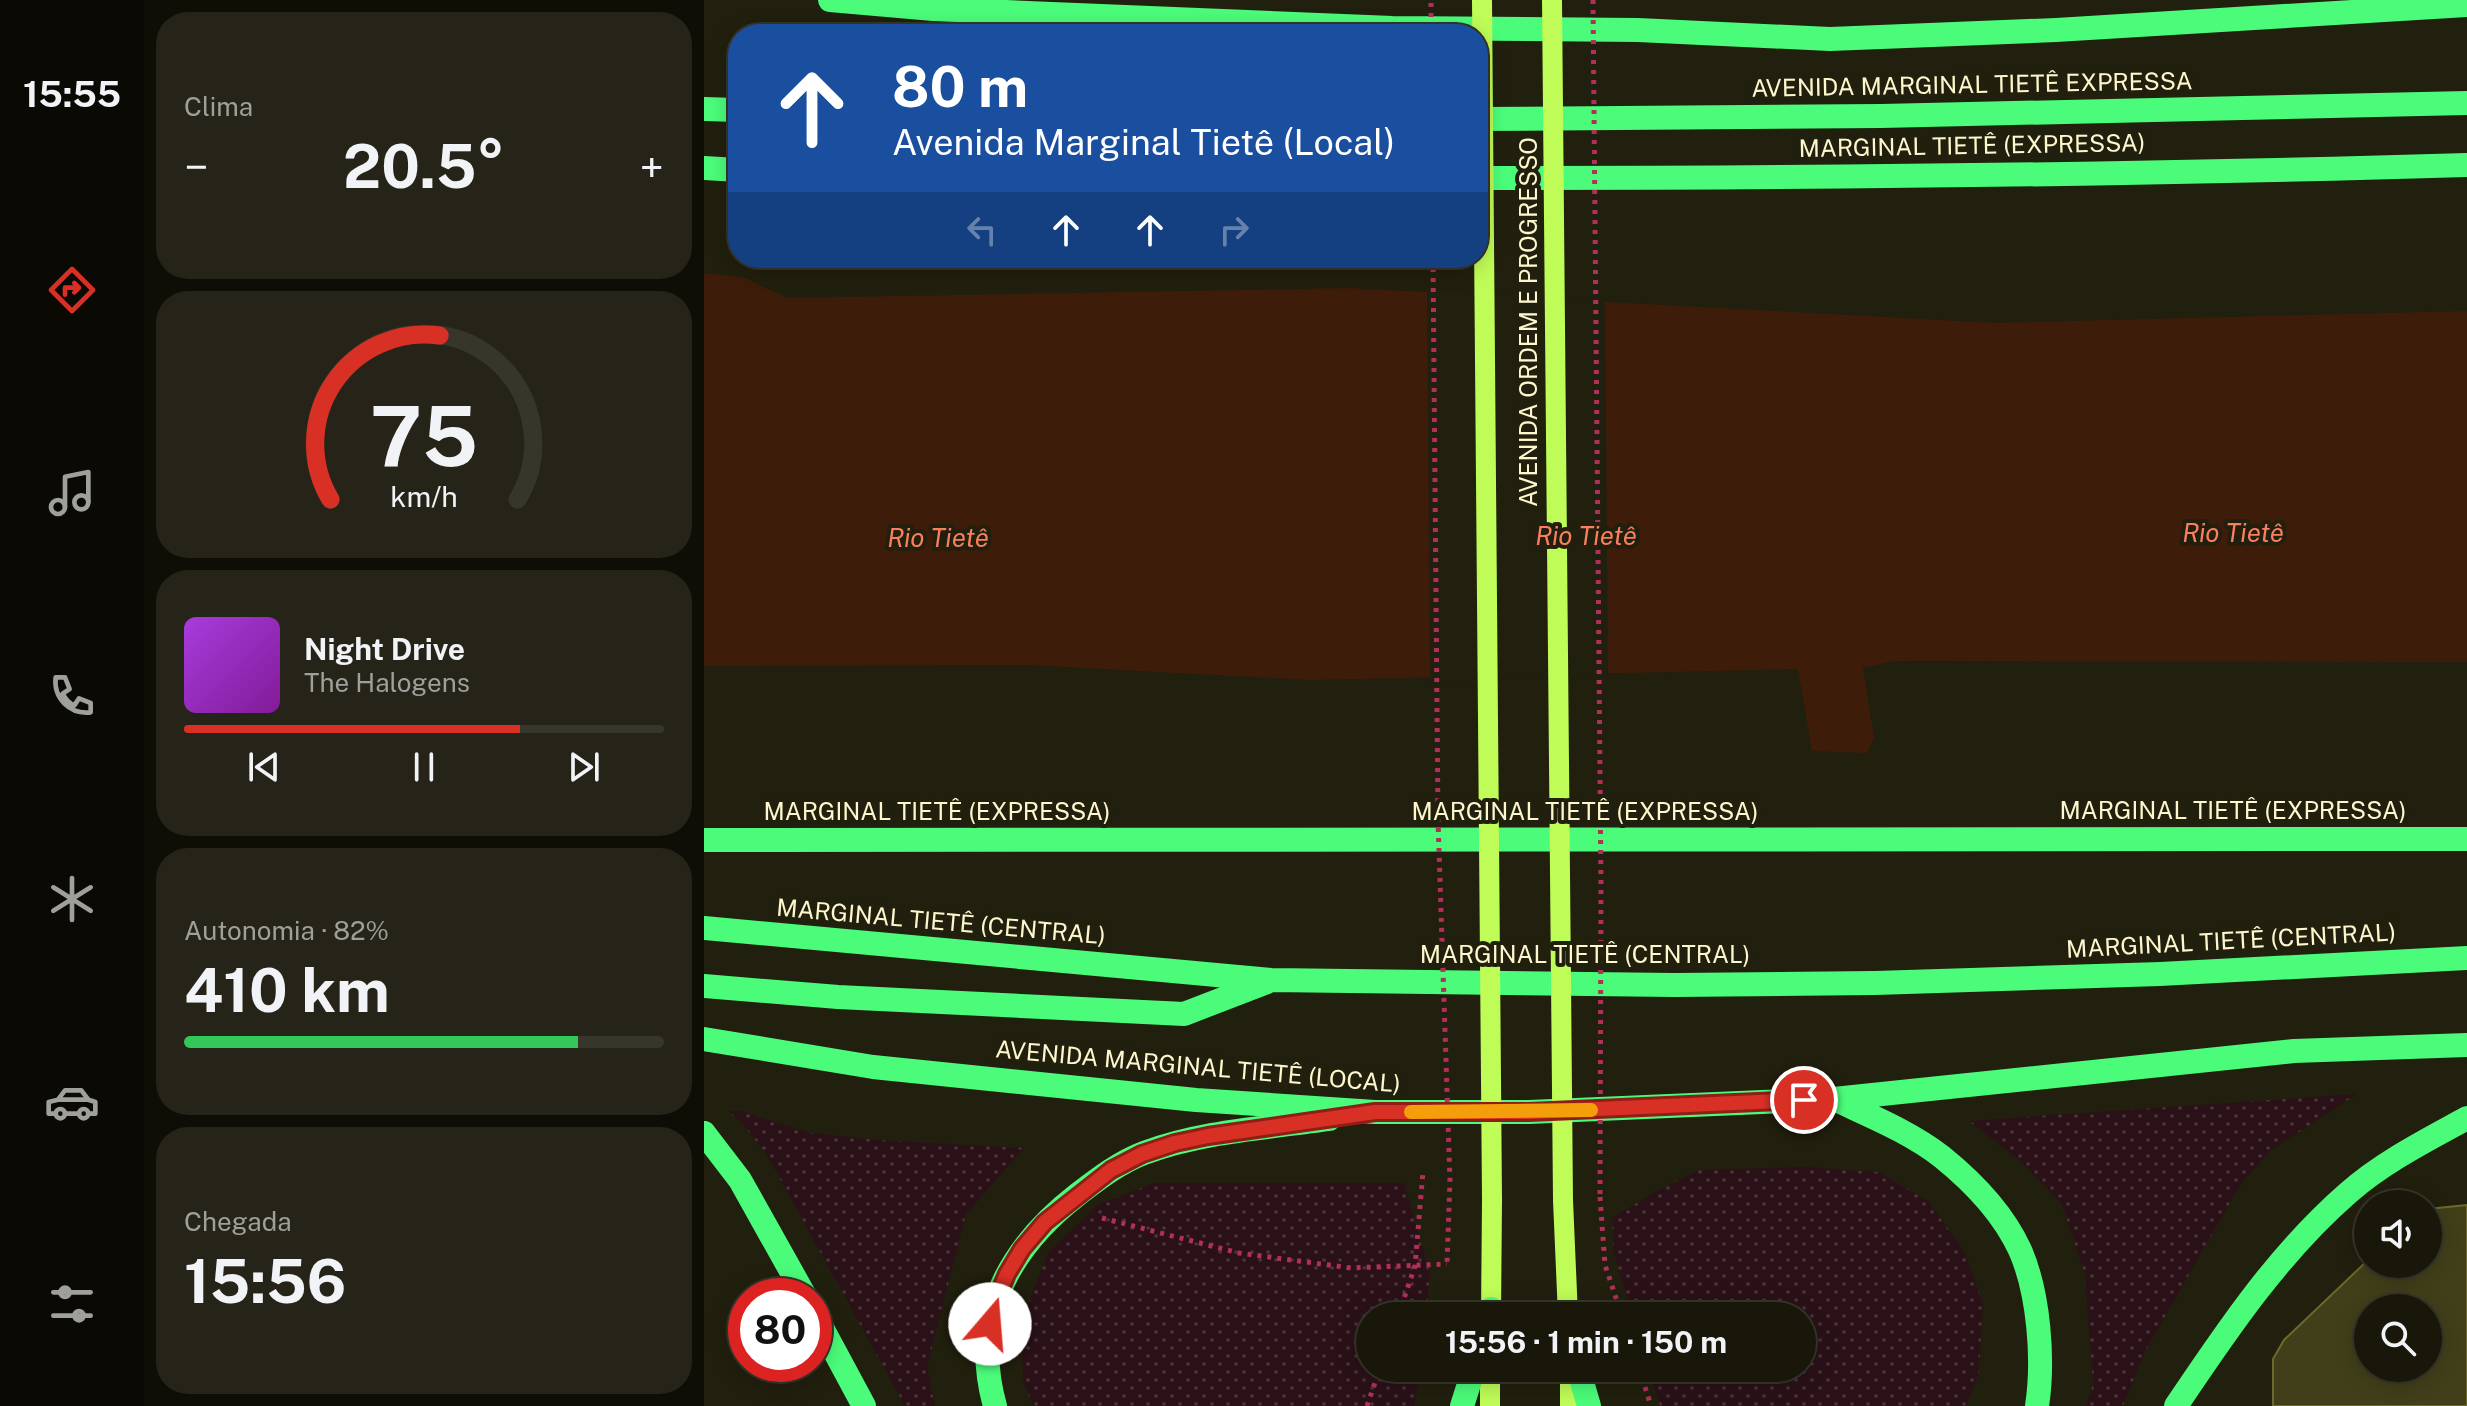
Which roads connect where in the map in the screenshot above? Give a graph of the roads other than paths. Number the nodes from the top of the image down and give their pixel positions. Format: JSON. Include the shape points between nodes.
{"nodes":[{"id":1,"x":830,"y":0,"type":"edge"},
{"id":2,"x":1482,"y":0,"type":"edge"},
{"id":3,"x":1552,"y":0,"type":"edge"},
{"id":4,"x":2467,"y":5,"type":"edge"},
{"id":5,"x":1296,"y":24,"type":"edge"},
{"id":6,"x":1482,"y":24,"type":"edge"},
{"id":7,"x":1488,"y":28,"type":"edge"},
{"id":8,"x":2467,"y":85,"type":"edge"},
{"id":9,"x":2456,"y":103,"type":"edge"},
{"id":10,"x":704,"y":109,"type":"edge"},
{"id":11,"x":728,"y":110,"type":"edge"},
{"id":12,"x":1488,"y":119,"type":"edge"},
{"id":13,"x":2467,"y":165,"type":"edge"},
{"id":14,"x":704,"y":168,"type":"edge"},
{"id":15,"x":728,"y":169,"type":"edge"},
{"id":16,"x":1488,"y":178,"type":"edge"},
{"id":17,"x":1484,"y":268,"type":"edge"},
{"id":18,"x":2467,"y":839,"type":"edge"},
{"id":19,"x":704,"y":840,"type":"edge"},
{"id":20,"x":704,"y":928,"type":"edge"},
{"id":21,"x":2467,"y":958,"type":"edge"},
{"id":22,"x":1271,"y":980,"type":"junction"},
{"id":23,"x":704,"y":986,"type":"edge"},
{"id":24,"x":704,"y":1039,"type":"edge"},
{"id":25,"x":2467,"y":1045,"type":"edge"},
{"id":26,"x":1834,"y":1099,"type":"junction"},
{"id":27,"x":1375,"y":1112,"type":"junction"},
{"id":28,"x":2467,"y":1118,"type":"edge"},
{"id":29,"x":704,"y":1133,"type":"edge"},
{"id":30,"x":795,"y":1278,"type":"edge"},
{"id":31,"x":1491,"y":1302,"type":"edge"},
{"id":32,"x":1567,"y":1302,"type":"edge"},
{"id":33,"x":832,"y":1346,"type":"edge"},
{"id":34,"x":1470,"y":1382,"type":"edge"},
{"id":35,"x":1490,"y":1382,"type":"edge"},
{"id":36,"x":1570,"y":1382,"type":"edge"},
{"id":37,"x":1582,"y":1382,"type":"edge"},
{"id":38,"x":864,"y":1406,"type":"edge"},
{"id":39,"x":995,"y":1406,"type":"edge"},
{"id":40,"x":1462,"y":1406,"type":"edge"},
{"id":41,"x":1490,"y":1406,"type":"edge"},
{"id":42,"x":1570,"y":1406,"type":"edge"},
{"id":43,"x":1589,"y":1406,"type":"edge"},
{"id":44,"x":2037,"y":1406,"type":"edge"},
{"id":45,"x":2176,"y":1406,"type":"edge"}],
"edges":[{"from":1,"to":5,"type":"highway"},
{"from":2,"to":6,"type":"main road","name":"AVENIDA ORDEM E PROGRESSO","bridge":true},
{"from":3,"to":32,"type":"main road","name":"AVENIDA ORDEM E PROGRESSO","bridge":true},
{"from":4,"to":7,"type":"highway","via":[[1830,39]]},
{"from":8,"to":9,"type":"highway"},
{"from":9,"to":12,"type":"highway","name":"AVENIDA MARGINAL TIETÊ EXPRESSA"},
{"from":10,"to":11,"type":"highway"},
{"from":13,"to":16,"type":"highway","name":"MARGINAL TIETÊ (EXPRESSA)"},
{"from":14,"to":15,"type":"highway"},
{"from":17,"to":31,"type":"main road","name":"AVENIDA ORDEM E PROGRESSO","bridge":true},
{"from":18,"to":19,"type":"highway","name":"MARGINAL TIETÊ (EXPRESSA)"},
{"from":20,"to":22,"type":"highway","name":"MARGINAL TIETÊ (CENTRAL)"},
{"from":21,"to":22,"type":"highway","name":"MARGINAL TIETÊ (CENTRAL)","via":[[1875,983]]},
{"from":22,"to":23,"type":"highway","via":[[1184,1014]]},
{"from":24,"to":27,"type":"highway","name":"AVENIDA MARGINAL TIETÊ (LOCAL)","via":[[888,1068],[1196,1100]]},
{"from":25,"to":26,"type":"highway","name":"AVENIDA MARGINAL TIETÊ (LOCAL)","via":[[2294,1051]]},
{"from":26,"to":27,"type":"highway","name":"AVENIDA MARGINAL TIETÊ (LOCAL)","via":[[1529,1112]]},
{"from":26,"to":44,"type":"highway","via":[[1940,1156],[1990,1201],[2020,1250],[2037,1312]]},
{"from":27,"to":39,"type":"highway","via":[[1175,1143],[1111,1170],[1066,1203],[1022,1249],[993,1307],[987,1340]]},
{"from":28,"to":45,"type":"highway","via":[[2349,1192],[2266,1280]]},
{"from":29,"to":30,"type":"highway","via":[[740,1180]]},
{"from":33,"to":38,"type":"highway"},
{"from":34,"to":40,"type":"highway"},
{"from":35,"to":41,"type":"main road"},
{"from":36,"to":42,"type":"main road"},
{"from":37,"to":43,"type":"highway"}]}
